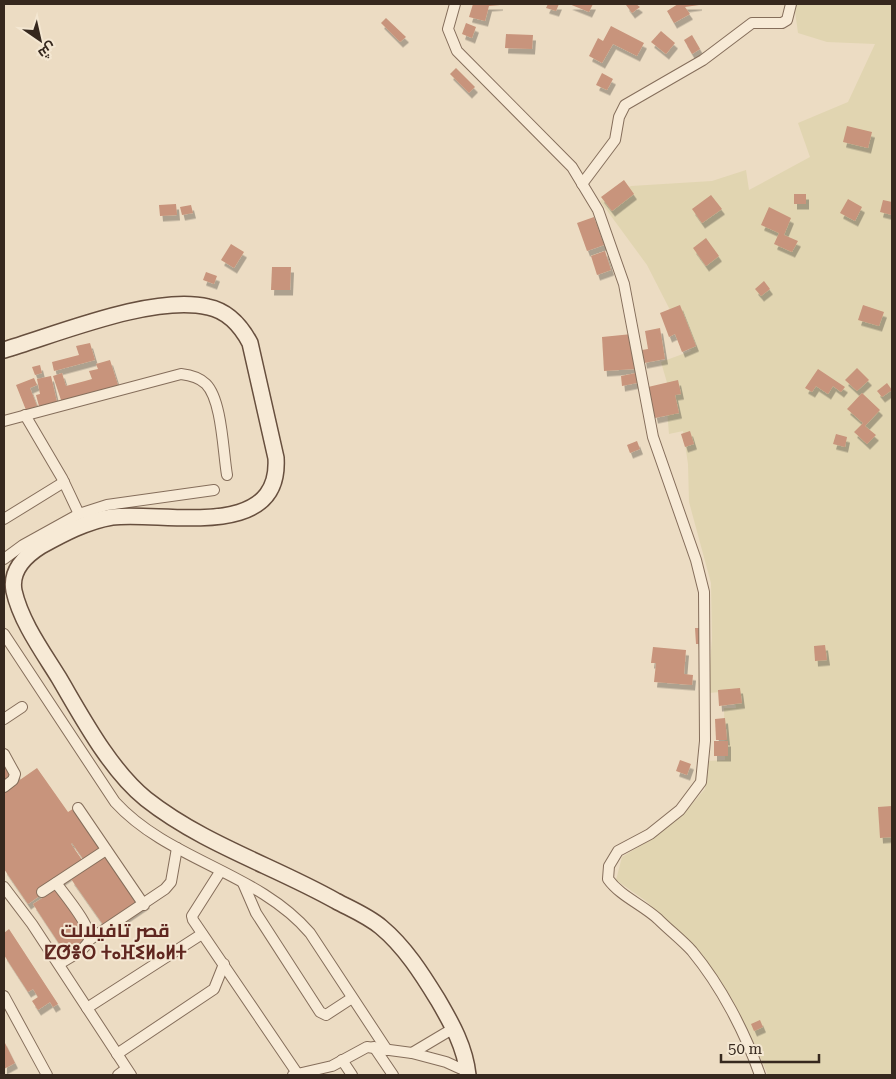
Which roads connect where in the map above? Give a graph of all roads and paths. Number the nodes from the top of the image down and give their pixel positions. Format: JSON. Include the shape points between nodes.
{"nodes":[{"id":1,"x":456,"y":4,"type":"edge"},
{"id":2,"x":791,"y":4,"type":"edge"},
{"id":3,"x":582,"y":184,"type":"junction"},
{"id":4,"x":4,"y":350,"type":"edge"},
{"id":5,"x":24,"y":415,"type":"junction"},
{"id":6,"x":4,"y":421,"type":"edge"},
{"id":7,"x":227,"y":475,"type":"dead end"},
{"id":8,"x":64,"y":482,"type":"junction"},
{"id":9,"x":214,"y":490,"type":"dead end"},
{"id":10,"x":79,"y":514,"type":"junction"},
{"id":11,"x":4,"y":519,"type":"edge"},
{"id":12,"x":4,"y":559,"type":"edge"},
{"id":13,"x":4,"y":634,"type":"edge"},
{"id":14,"x":22,"y":706,"type":"dead end"},
{"id":15,"x":4,"y":719,"type":"edge"},
{"id":16,"x":4,"y":754,"type":"edge"},
{"id":17,"x":4,"y":787,"type":"edge"},
{"id":18,"x":78,"y":808,"type":"dead end"},
{"id":19,"x":177,"y":848,"type":"junction"},
{"id":20,"x":106,"y":850,"type":"junction"},
{"id":21,"x":220,"y":872,"type":"junction"},
{"id":22,"x":243,"y":882,"type":"junction"},
{"id":23,"x":56,"y":883,"type":"junction"},
{"id":24,"x":4,"y":887,"type":"edge"},
{"id":25,"x":42,"y":892,"type":"dead end"},
{"id":26,"x":144,"y":905,"type":"junction"},
{"id":27,"x":202,"y":934,"type":"junction"},
{"id":28,"x":89,"y":940,"type":"junction"},
{"id":29,"x":59,"y":964,"type":"junction"},
{"id":30,"x":224,"y":964,"type":"junction"},
{"id":31,"x":4,"y":996,"type":"edge"},
{"id":32,"x":352,"y":998,"type":"junction"},
{"id":33,"x":87,"y":1008,"type":"junction"},
{"id":34,"x":454,"y":1028,"type":"junction"},
{"id":35,"x":374,"y":1047,"type":"junction"},
{"id":36,"x":387,"y":1050,"type":"junction"},
{"id":37,"x":412,"y":1053,"type":"junction"},
{"id":38,"x":117,"y":1054,"type":"junction"},
{"id":39,"x":342,"y":1060,"type":"junction"},
{"id":40,"x":128,"y":1072,"type":"edge"},
{"id":41,"x":295,"y":1074,"type":"edge"},
{"id":42,"x":468,"y":1074,"type":"edge"},
{"id":43,"x":47,"y":1075,"type":"edge"},
{"id":44,"x":118,"y":1075,"type":"edge"},
{"id":45,"x":352,"y":1075,"type":"edge"},
{"id":46,"x":393,"y":1075,"type":"edge"},
{"id":47,"x":760,"y":1075,"type":"edge"}],
"edges":[{"from":1,"to":3,"type":"street","via":[[448,29],[458,51],[572,167]]},
{"from":2,"to":3,"type":"street","via":[[787,20],[782,23],[752,23],[703,60],[625,105],[615,140]]},
{"from":3,"to":47,"type":"street","via":[[598,210],[624,284],[653,437],[704,592],[705,741],[701,782],[680,810],[650,834],[618,852],[609,866],[608,879],[614,887],[645,907],[691,950],[708,972],[750,1046]]},
{"from":4,"to":34,"type":"main road","via":[[100,320],[168,304],[209,307],[232,319],[243,330],[250,343],[276,458],[277,476],[264,500],[246,512],[112,517],[81,526],[27,554],[14,577],[14,592],[54,670],[130,784],[167,813],[219,844],[322,893],[378,925],[392,936],[421,972]]},
{"from":5,"to":6,"type":"street"},
{"from":5,"to":7,"type":"street","via":[[181,374],[194,376],[206,383],[215,396]]},
{"from":5,"to":8,"type":"street"},
{"from":8,"to":10,"type":"street"},
{"from":8,"to":11,"type":"street"},
{"from":9,"to":10,"type":"street","via":[[107,505]]},
{"from":10,"to":12,"type":"street"},
{"from":13,"to":19,"type":"street","via":[[115,802],[125,814]]},
{"from":14,"to":15,"type":"street"},
{"from":16,"to":17,"type":"street","via":[[15,774],[14,780]]},
{"from":18,"to":20,"type":"street"},
{"from":19,"to":21,"type":"street"},
{"from":19,"to":26,"type":"street","via":[[171,882]]},
{"from":20,"to":23,"type":"street"},
{"from":20,"to":26,"type":"street"},
{"from":21,"to":22,"type":"street"},
{"from":21,"to":27,"type":"street","via":[[192,916]]},
{"from":22,"to":32,"type":"street","via":[[298,920]]},
{"from":22,"to":32,"type":"street","via":[[256,913],[320,1012],[326,1015]]},
{"from":23,"to":25,"type":"street"},
{"from":23,"to":28,"type":"street","via":[[87,927]]},
{"from":24,"to":29,"type":"street"},
{"from":26,"to":28,"type":"street"},
{"from":27,"to":30,"type":"street"},
{"from":27,"to":33,"type":"street"},
{"from":28,"to":29,"type":"street"},
{"from":29,"to":33,"type":"street"},
{"from":30,"to":38,"type":"street","via":[[214,989]]},
{"from":30,"to":41,"type":"street"},
{"from":31,"to":43,"type":"street"},
{"from":32,"to":36,"type":"street"},
{"from":33,"to":38,"type":"street"},
{"from":34,"to":37,"type":"street"},
{"from":34,"to":42,"type":"main road"},
{"from":35,"to":36,"type":"street"},
{"from":35,"to":39,"type":"street","via":[[358,1050]]},
{"from":35,"to":46,"type":"street"},
{"from":36,"to":37,"type":"street"},
{"from":37,"to":42,"type":"street","via":[[446,1062]]},
{"from":38,"to":40,"type":"street"},
{"from":39,"to":41,"type":"street","via":[[332,1066]]},
{"from":39,"to":45,"type":"street"},
{"from":40,"to":44,"type":"street"}]}
